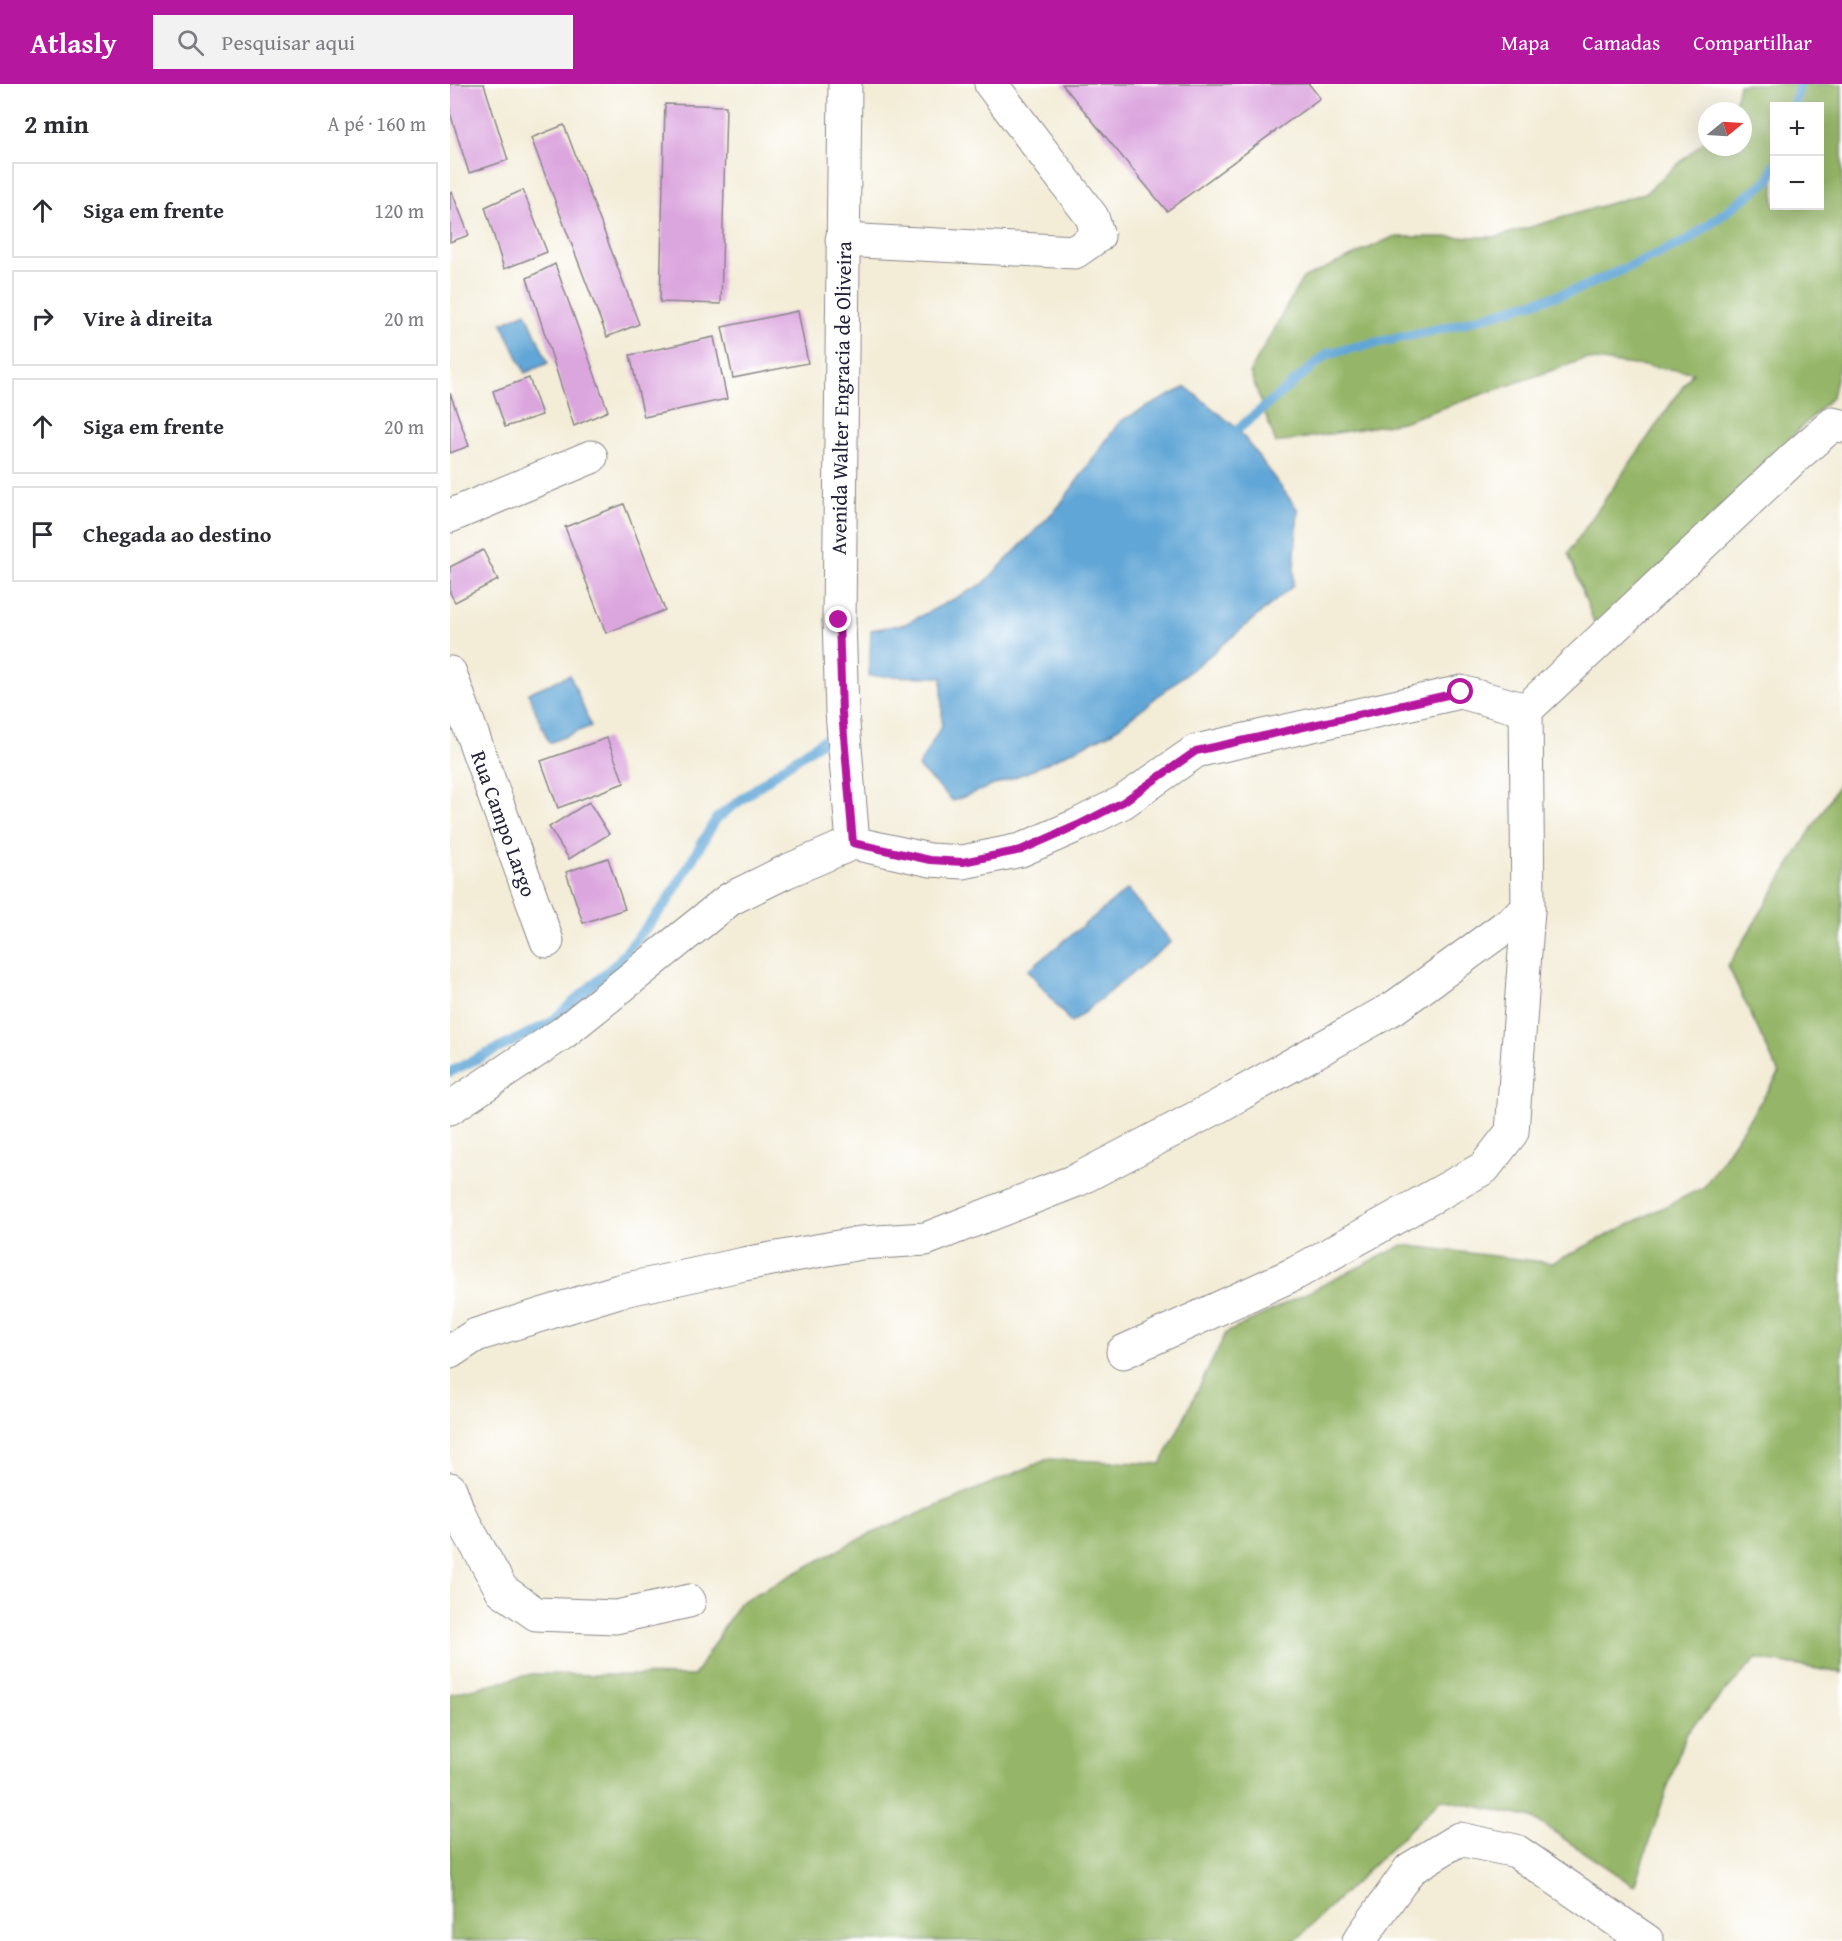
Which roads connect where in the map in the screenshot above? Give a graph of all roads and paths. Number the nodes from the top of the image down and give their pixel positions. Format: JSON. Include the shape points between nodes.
{"nodes":[{"id":1,"x":845,"y":84,"type":"edge"},
{"id":2,"x":991,"y":84,"type":"edge"},
{"id":3,"x":842,"y":240,"type":"junction"},
{"id":4,"x":1842,"y":426,"type":"edge"},
{"id":5,"x":591,"y":458,"type":"dead end"},
{"id":6,"x":450,"y":516,"type":"edge"},
{"id":7,"x":450,"y":673,"type":"edge"},
{"id":8,"x":1526,"y":710,"type":"junction"},
{"id":9,"x":853,"y":843,"type":"junction"},
{"id":10,"x":1528,"y":910,"type":"junction"},
{"id":11,"x":548,"y":941,"type":"dead end"},
{"id":12,"x":450,"y":1108,"type":"edge"},
{"id":13,"x":450,"y":1352,"type":"edge"},
{"id":14,"x":1123,"y":1352,"type":"dead end"},
{"id":15,"x":450,"y":1489,"type":"edge"},
{"id":16,"x":689,"y":1601,"type":"dead end"},
{"id":17,"x":1359,"y":1941,"type":"edge"},
{"id":18,"x":1647,"y":1941,"type":"edge"}],
"edges":[{"from":1,"to":3,"type":"street","name":"Avenida Walter Engracia de Oliveira"},
{"from":2,"to":3,"type":"street","via":[[1092,217],[1098,236],[1075,252]]},
{"from":3,"to":9,"type":"street","name":"Avenida Walter Engracia de Oliveira","via":[[839,620]]},
{"from":4,"to":8,"type":"street","via":[[1833,424],[1794,458]]},
{"from":5,"to":6,"type":"street"},
{"from":7,"to":11,"type":"street","name":"Rua Campo Largo"},
{"from":8,"to":9,"type":"street","via":[[1461,692],[1196,751],[1123,802],[1078,825],[1021,850],[974,860],[930,860]]},
{"from":8,"to":10,"type":"street"},
{"from":9,"to":12,"type":"street","via":[[730,899],[563,1033]]},
{"from":10,"to":13,"type":"street","via":[[1395,1007],[1077,1180],[926,1239],[861,1243],[619,1291],[476,1335]]},
{"from":10,"to":14,"type":"street","via":[[1512,1132],[1484,1168],[1296,1273]]},
{"from":15,"to":16,"type":"street","via":[[459,1514],[502,1590],[536,1614],[616,1617]]},
{"from":17,"to":18,"type":"street","via":[[1410,1869],[1459,1839],[1516,1851]]}]}
